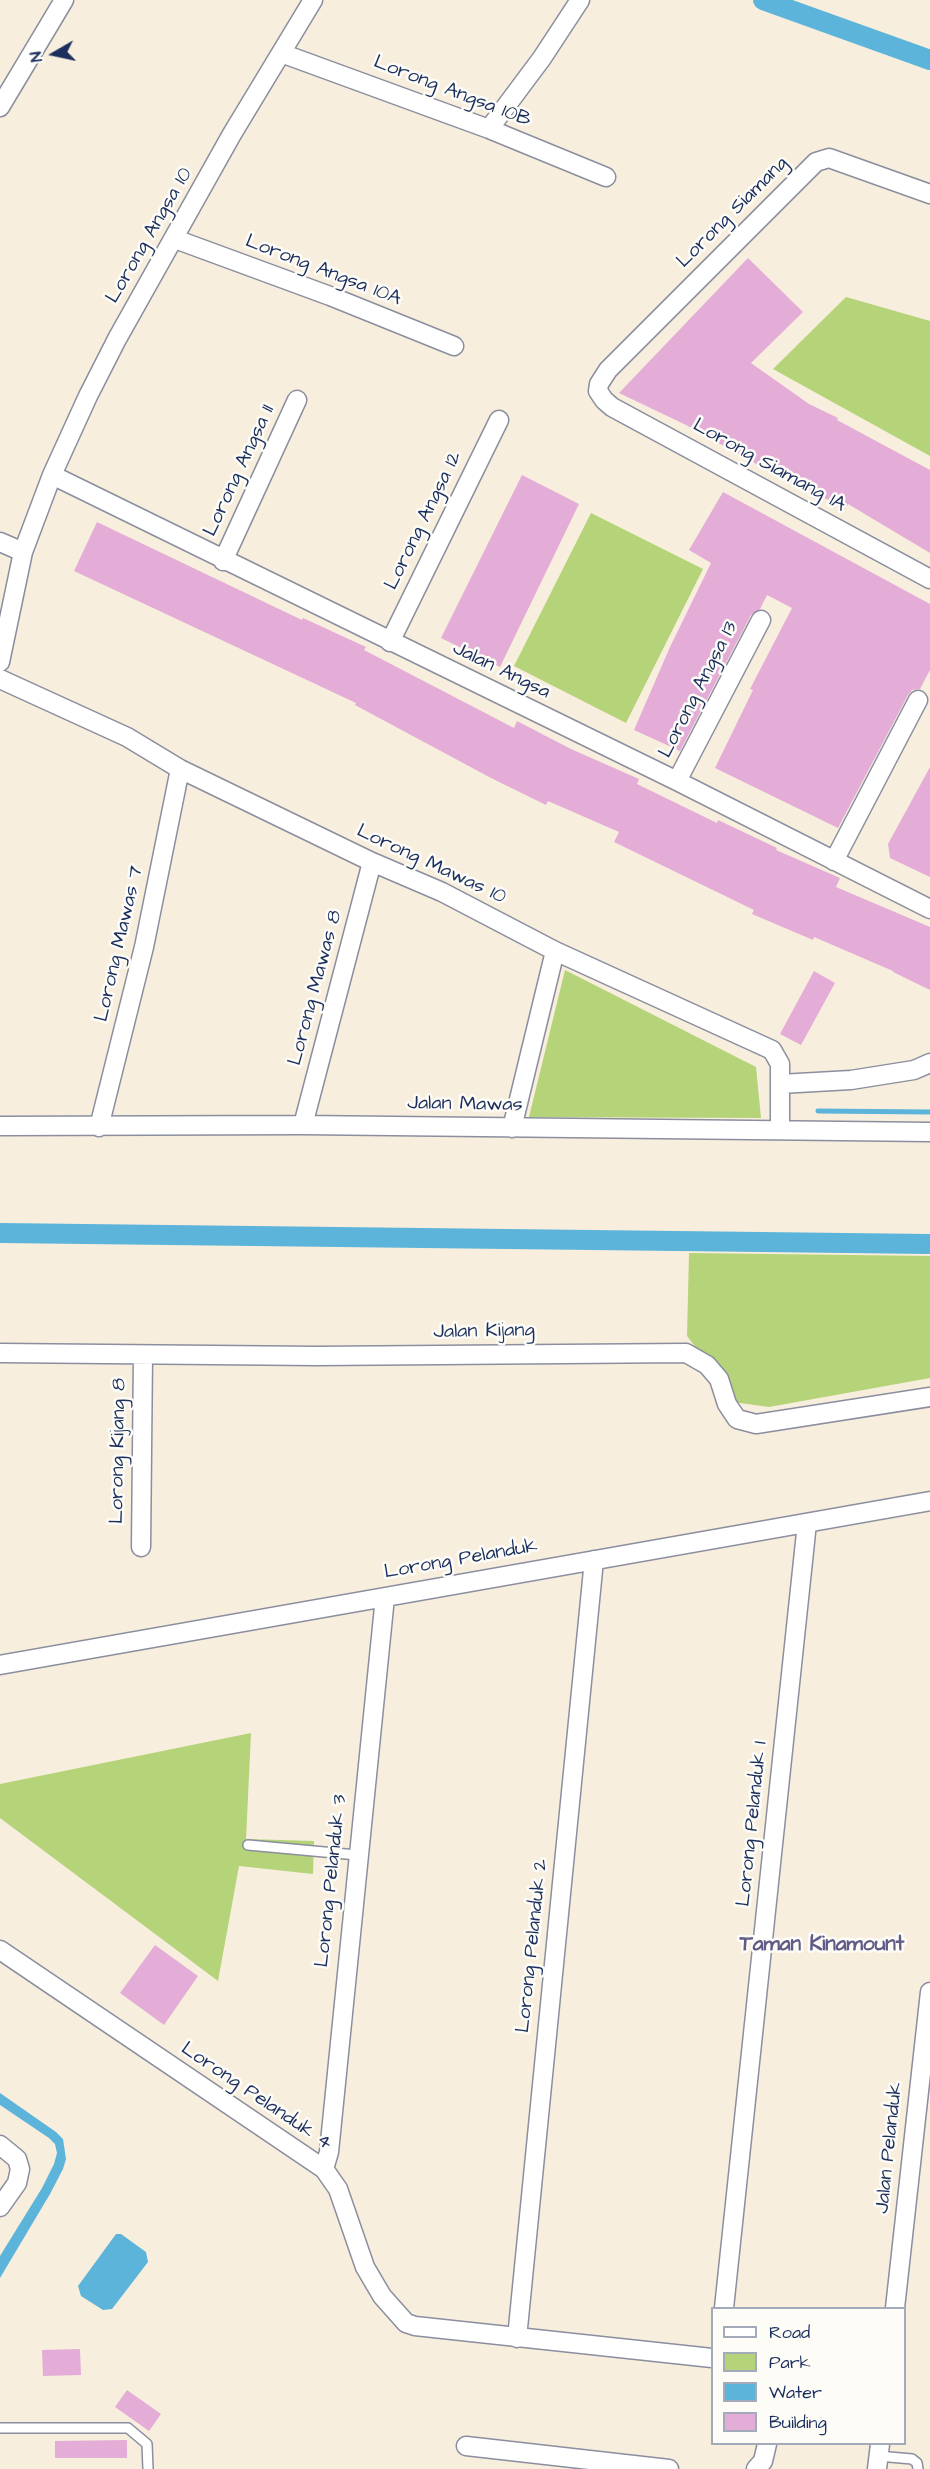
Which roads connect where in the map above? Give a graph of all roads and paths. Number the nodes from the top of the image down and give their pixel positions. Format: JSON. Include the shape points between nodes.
{"nodes":[{"id":1,"x":64,"y":0,"type":"edge"},
{"id":2,"x":313,"y":0,"type":"edge"},
{"id":3,"x":580,"y":0,"type":"edge"},
{"id":4,"x":280,"y":53,"type":"junction"},
{"id":5,"x":0,"y":107,"type":"edge"},
{"id":6,"x":489,"y":129,"type":"junction"},
{"id":7,"x":606,"y":177,"type":"dead end"},
{"id":8,"x":930,"y":194,"type":"edge"},
{"id":9,"x":175,"y":239,"type":"junction"},
{"id":10,"x":454,"y":346,"type":"dead end"},
{"id":11,"x":599,"y":384,"type":"joint"},
{"id":12,"x":297,"y":400,"type":"dead end"},
{"id":13,"x":499,"y":420,"type":"dead end"},
{"id":14,"x":52,"y":475,"type":"junction"},
{"id":15,"x":0,"y":542,"type":"edge"},
{"id":16,"x":23,"y":552,"type":"junction"},
{"id":17,"x":223,"y":561,"type":"junction"},
{"id":18,"x":930,"y":579,"type":"edge"},
{"id":19,"x":761,"y":620,"type":"dead end"},
{"id":20,"x":390,"y":642,"type":"junction"},
{"id":21,"x":0,"y":662,"type":"edge"},
{"id":22,"x":0,"y":679,"type":"edge"},
{"id":23,"x":918,"y":700,"type":"dead end"},
{"id":24,"x":180,"y":769,"type":"junction"},
{"id":25,"x":677,"y":781,"type":"junction"},
{"id":26,"x":834,"y":861,"type":"junction"},
{"id":27,"x":372,"y":862,"type":"junction"},
{"id":28,"x":930,"y":909,"type":"edge"},
{"id":29,"x":555,"y":951,"type":"junction"},
{"id":30,"x":930,"y":1063,"type":"edge"},
{"id":31,"x":780,"y":1084,"type":"junction"},
{"id":32,"x":303,"y":1125,"type":"junction"},
{"id":33,"x":0,"y":1126,"type":"edge"},
{"id":34,"x":99,"y":1127,"type":"junction"},
{"id":35,"x":512,"y":1128,"type":"junction"},
{"id":36,"x":780,"y":1130,"type":"junction"},
{"id":37,"x":930,"y":1132,"type":"edge"},
{"id":38,"x":0,"y":1353,"type":"edge"},
{"id":39,"x":143,"y":1355,"type":"junction"},
{"id":40,"x":930,"y":1397,"type":"edge"},
{"id":41,"x":930,"y":1501,"type":"edge"},
{"id":42,"x":807,"y":1524,"type":"junction"},
{"id":43,"x":141,"y":1547,"type":"dead end"},
{"id":44,"x":594,"y":1560,"type":"junction"},
{"id":45,"x":385,"y":1597,"type":"junction"},
{"id":46,"x":0,"y":1665,"type":"edge"},
{"id":47,"x":248,"y":1845,"type":"dead end"},
{"id":48,"x":357,"y":1855,"type":"junction"},
{"id":49,"x":0,"y":1950,"type":"edge"},
{"id":50,"x":930,"y":1992,"type":"edge"},
{"id":51,"x":4,"y":2148,"type":"edge"},
{"id":52,"x":324,"y":2169,"type":"junction"},
{"id":53,"x":0,"y":2207,"type":"edge"},
{"id":54,"x":724,"y":2307,"type":"edge"},
{"id":55,"x":895,"y":2307,"type":"edge"},
{"id":56,"x":517,"y":2338,"type":"junction"},
{"id":57,"x":711,"y":2358,"type":"edge"},
{"id":58,"x":0,"y":2428,"type":"edge"},
{"id":59,"x":767,"y":2445,"type":"edge"},
{"id":60,"x":466,"y":2446,"type":"dead end"},
{"id":61,"x":878,"y":2456,"type":"edge"},
{"id":62,"x":148,"y":2469,"type":"edge"},
{"id":63,"x":669,"y":2469,"type":"edge"},
{"id":64,"x":756,"y":2469,"type":"edge"},
{"id":65,"x":918,"y":2469,"type":"edge"}],
"edges":[{"from":1,"to":5,"type":"street"},
{"from":2,"to":4,"type":"street","name":"Lorong Angsa 10"},
{"from":3,"to":6,"type":"street"},
{"from":4,"to":6,"type":"street","name":"Lorong Angsa 10B"},
{"from":4,"to":9,"type":"street","name":"Lorong Angsa 10"},
{"from":6,"to":7,"type":"street","name":"Lorong Angsa 10B"},
{"from":8,"to":11,"type":"street","name":"Lorong Siamang","via":[[829,158],[816,162],[608,370]]},
{"from":9,"to":10,"type":"street","name":"Lorong Angsa 10A"},
{"from":9,"to":14,"type":"street","name":"Lorong Angsa 10","via":[[117,339]]},
{"from":11,"to":18,"type":"street","name":"Lorong Siamang 1A","via":[[598,391],[612,406]]},
{"from":12,"to":17,"type":"street","name":"Lorong Angsa 11"},
{"from":13,"to":20,"type":"street","name":"Lorong Angsa 12"},
{"from":14,"to":16,"type":"street","name":"Lorong Angsa 10"},
{"from":14,"to":17,"type":"street","name":"Jalan Angsa"},
{"from":15,"to":16,"type":"street"},
{"from":16,"to":21,"type":"street","name":"Lorong Angsa 10"},
{"from":17,"to":20,"type":"street","name":"Jalan Angsa"},
{"from":19,"to":25,"type":"street","name":"Lorong Angsa 13"},
{"from":20,"to":25,"type":"street","name":"Jalan Angsa"},
{"from":22,"to":24,"type":"street","name":"Lorong Mawas 10","via":[[127,737]]},
{"from":23,"to":26,"type":"street"},
{"from":24,"to":27,"type":"street","name":"Lorong Mawas 10"},
{"from":24,"to":34,"type":"street","name":"Lorong Mawas 7","via":[[144,946]]},
{"from":25,"to":26,"type":"street","name":"Jalan Angsa"},
{"from":26,"to":28,"type":"street","name":"Jalan Angsa"},
{"from":27,"to":29,"type":"street","name":"Lorong Mawas 10","via":[[442,892]]},
{"from":27,"to":32,"type":"street","name":"Lorong Mawas 8"},
{"from":29,"to":31,"type":"street","name":"Lorong Mawas 10","via":[[772,1050],[780,1064]]},
{"from":29,"to":35,"type":"street"},
{"from":30,"to":31,"type":"street","via":[[914,1070],[851,1080]]},
{"from":31,"to":36,"type":"street","name":"Lorong Mawas 10"},
{"from":32,"to":34,"type":"street","name":"Jalan Mawas"},
{"from":32,"to":35,"type":"street","name":"Jalan Mawas"},
{"from":33,"to":34,"type":"street","name":"Jalan Mawas"},
{"from":35,"to":36,"type":"street","name":"Jalan Mawas"},
{"from":36,"to":37,"type":"street","name":"Jalan Mawas"},
{"from":38,"to":39,"type":"street","name":"Jalan Kijang"},
{"from":39,"to":40,"type":"street","name":"Jalan Kijang","via":[[686,1353],[707,1365],[719,1379],[737,1419],[756,1424]]},
{"from":39,"to":43,"type":"street","name":"Lorong Kijang 8"},
{"from":41,"to":42,"type":"street","name":"Lorong Pelanduk"},
{"from":42,"to":44,"type":"street","name":"Lorong Pelanduk"},
{"from":42,"to":54,"type":"street","name":"Lorong Pelanduk 1"},
{"from":44,"to":45,"type":"street","name":"Lorong Pelanduk"},
{"from":44,"to":56,"type":"street","name":"Lorong Pelanduk 2"},
{"from":45,"to":46,"type":"street","name":"Lorong Pelanduk"},
{"from":45,"to":48,"type":"street","name":"Lorong Pelanduk 3"},
{"from":47,"to":48,"type":"lane"},
{"from":48,"to":52,"type":"street","name":"Lorong Pelanduk 3","via":[[329,2152]]},
{"from":49,"to":52,"type":"street","name":"Lorong Pelanduk 4"},
{"from":50,"to":55,"type":"street","name":"Jalan Pelanduk"},
{"from":51,"to":53,"type":"street","via":[[17,2159],[20,2169],[17,2183]]},
{"from":52,"to":56,"type":"street","name":"Lorong Pelanduk 4","via":[[338,2189],[364,2267],[406,2323]]},
{"from":56,"to":57,"type":"street","name":"Lorong Pelanduk 4"},
{"from":58,"to":62,"type":"lane","via":[[128,2428],[147,2444]]},
{"from":59,"to":64,"type":"street","via":[[763,2461]]},
{"from":60,"to":63,"type":"street"},
{"from":61,"to":65,"type":"lane","via":[[912,2459]]}]}
